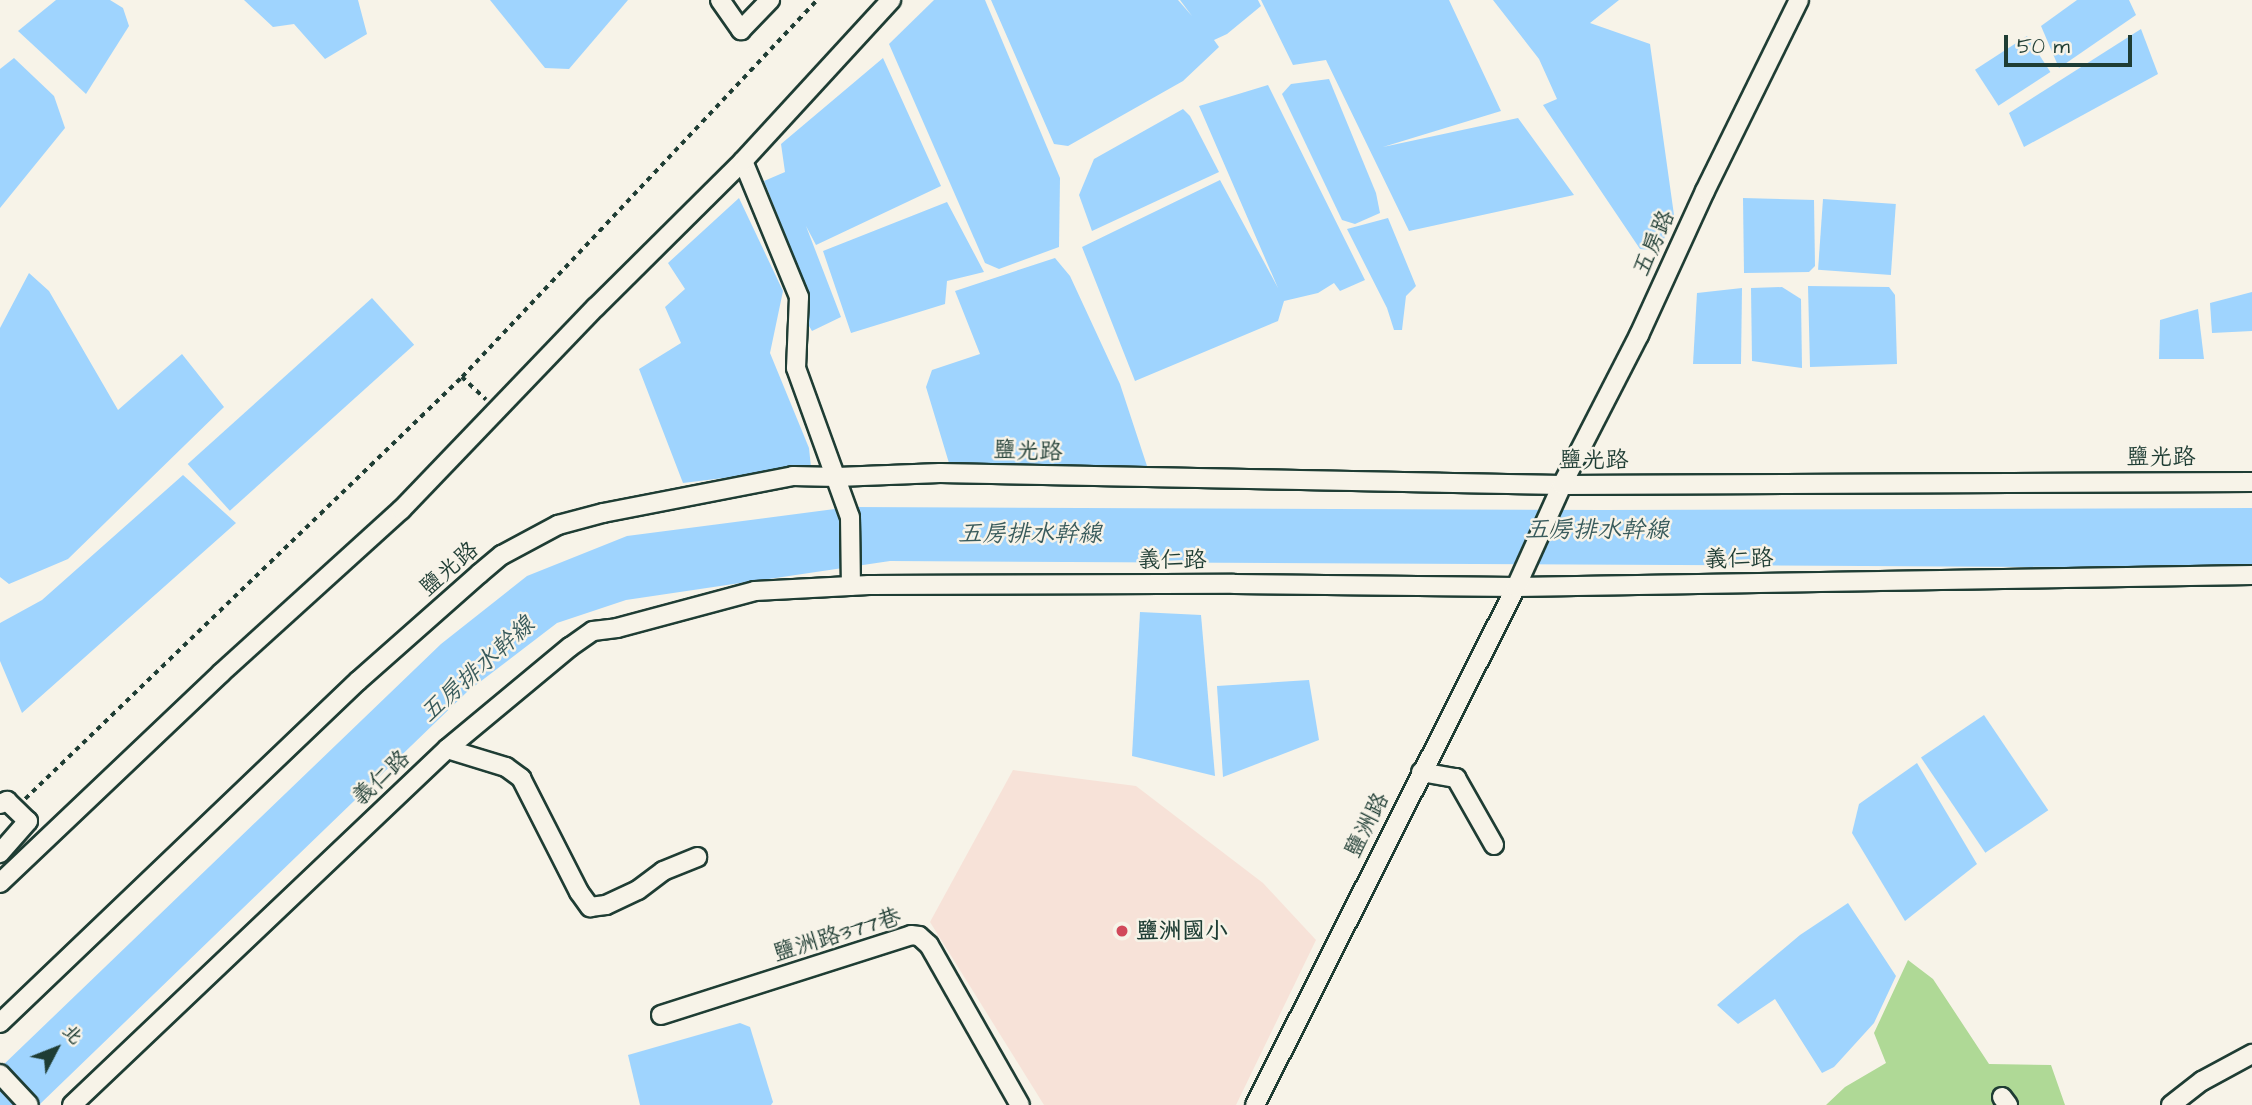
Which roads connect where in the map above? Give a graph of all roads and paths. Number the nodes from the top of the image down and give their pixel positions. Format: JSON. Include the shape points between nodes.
{"nodes":[{"id":1,"x":720,"y":0,"type":"edge"},
{"id":2,"x":770,"y":0,"type":"edge"},
{"id":3,"x":817,"y":0,"type":"edge"},
{"id":4,"x":891,"y":0,"type":"edge"},
{"id":5,"x":1799,"y":0,"type":"edge"},
{"id":6,"x":743,"y":161,"type":"junction"},
{"id":7,"x":462,"y":377,"type":"junction"},
{"id":8,"x":498,"y":409,"type":"junction"},
{"id":9,"x":837,"y":477,"type":"junction"},
{"id":10,"x":2252,"y":482,"type":"edge"},
{"id":11,"x":1562,"y":485,"type":"junction"},
{"id":12,"x":1524,"y":567,"type":"joint"},
{"id":13,"x":2252,"y":575,"type":"edge"},
{"id":14,"x":851,"y":579,"type":"junction"},
{"id":15,"x":1516,"y":587,"type":"junction"},
{"id":16,"x":447,"y":749,"type":"junction"},
{"id":17,"x":1422,"y":772,"type":"junction"},
{"id":18,"x":8,"y":806,"type":"edge"},
{"id":19,"x":1494,"y":845,"type":"dead end"},
{"id":20,"x":0,"y":853,"type":"edge"},
{"id":21,"x":696,"y":857,"type":"dead end"},
{"id":22,"x":0,"y":883,"type":"edge"},
{"id":23,"x":661,"y":1016,"type":"dead end"},
{"id":24,"x":0,"y":1023,"type":"edge"},
{"id":25,"x":2252,"y":1054,"type":"edge"},
{"id":26,"x":0,"y":1074,"type":"edge"},
{"id":27,"x":29,"y":1105,"type":"edge"},
{"id":28,"x":72,"y":1105,"type":"edge"},
{"id":29,"x":1020,"y":1105,"type":"edge"},
{"id":30,"x":1255,"y":1105,"type":"edge"},
{"id":31,"x":2171,"y":1105,"type":"edge"}],
"edges":[{"from":1,"to":2,"type":"street","via":[[741,30]]},
{"from":3,"to":7,"type":"path"},
{"from":4,"to":6,"type":"street"},
{"from":5,"to":11,"type":"street","name":"五房路","via":[[1640,335]]},
{"from":6,"to":8,"type":"street"},
{"from":6,"to":9,"type":"street","via":[[799,297],[796,368]]},
{"from":7,"to":8,"type":"path"},
{"from":7,"to":18,"type":"path"},
{"from":8,"to":22,"type":"street","via":[[401,510]]},
{"from":9,"to":11,"type":"street","name":"鹽光路","via":[[940,472]]},
{"from":9,"to":14,"type":"street","via":[[850,517]]},
{"from":9,"to":24,"type":"street","name":"鹽光路","via":[[793,476],[603,513],[558,525],[502,555],[358,681]]},
{"from":10,"to":11,"type":"street","name":"鹽光路"},
{"from":11,"to":12,"type":"street","name":"五房路"},
{"from":12,"to":15,"type":"street","name":"鹽洲路"},
{"from":13,"to":15,"type":"street","name":"義仁路"},
{"from":14,"to":15,"type":"street","name":"義仁路"},
{"from":14,"to":16,"type":"street","name":"義仁路","via":[[755,591],[593,631]]},
{"from":15,"to":17,"type":"street","name":"鹽洲路"},
{"from":16,"to":21,"type":"street","via":[[506,767],[522,778],[590,907],[638,890],[663,871]]},
{"from":16,"to":28,"type":"street","name":"義仁路"},
{"from":17,"to":19,"type":"street","via":[[1456,778]]},
{"from":17,"to":30,"type":"street","name":"鹽洲路"},
{"from":18,"to":20,"type":"street","via":[[28,821]]},
{"from":23,"to":29,"type":"street","name":"鹽洲路377巷","via":[[919,936],[929,945]]},
{"from":25,"to":31,"type":"street","via":[[2202,1081]]},
{"from":26,"to":27,"type":"street"}]}
